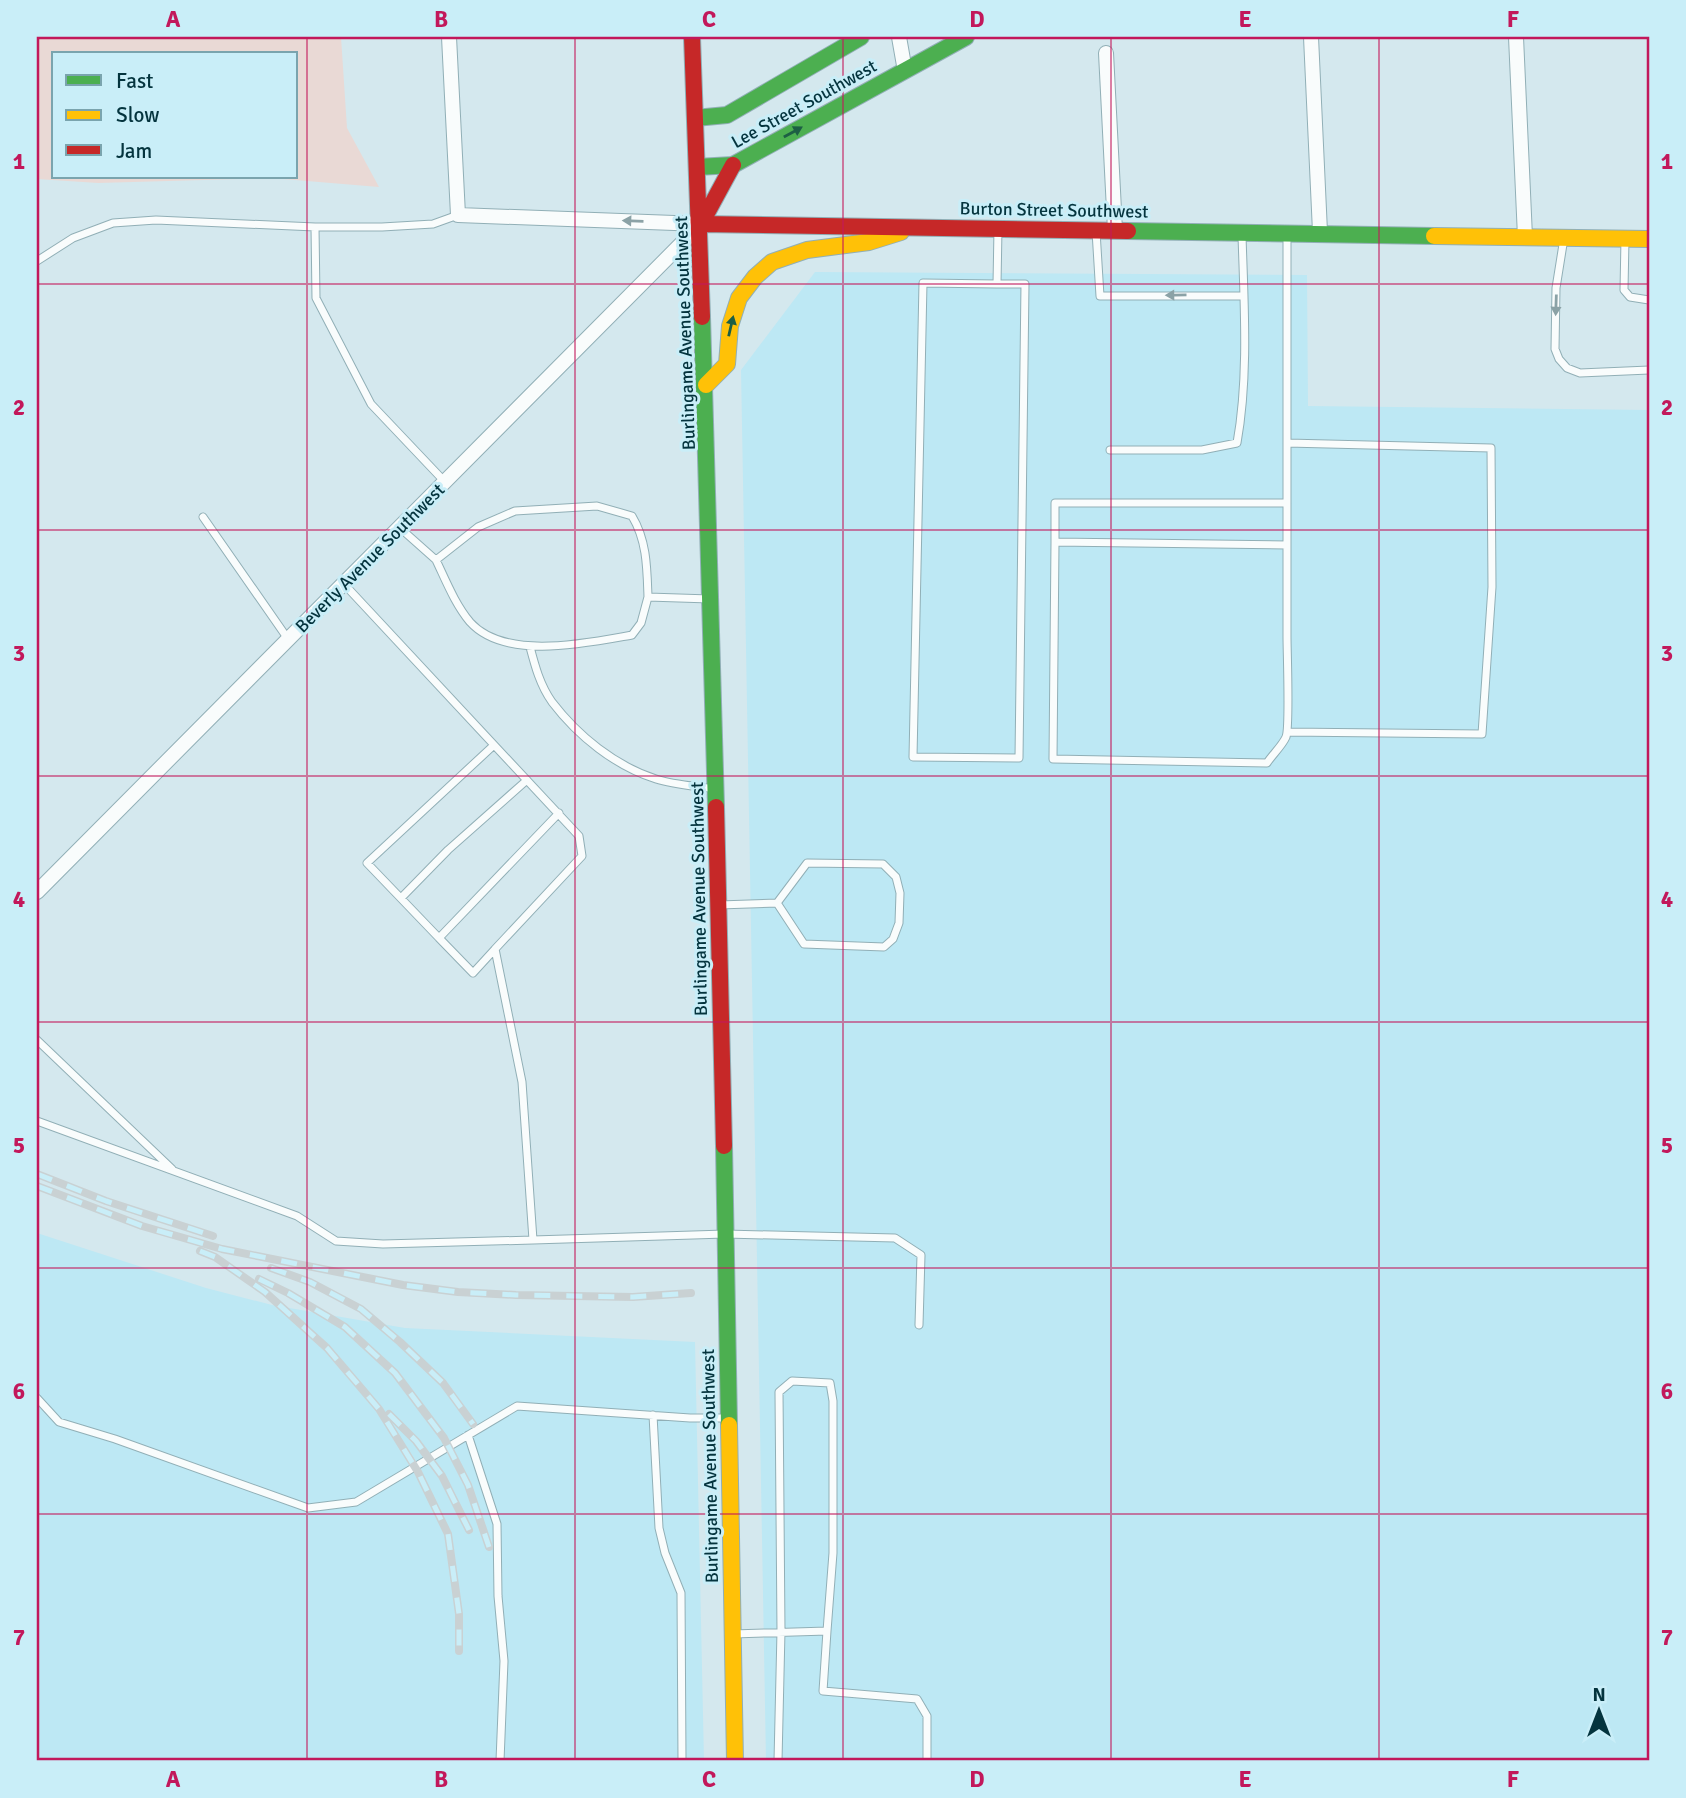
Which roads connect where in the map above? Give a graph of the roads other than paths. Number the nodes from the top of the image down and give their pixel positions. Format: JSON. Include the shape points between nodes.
{"nodes":[{"id":1,"x":449,"y":37,"type":"edge"},
{"id":2,"x":692,"y":37,"type":"edge"},
{"id":3,"x":861,"y":37,"type":"edge"},
{"id":4,"x":899,"y":37,"type":"edge"},
{"id":5,"x":966,"y":37,"type":"edge"},
{"id":6,"x":1311,"y":37,"type":"edge"},
{"id":7,"x":1516,"y":37,"type":"edge"},
{"id":8,"x":1106,"y":53,"type":"dead end"},
{"id":9,"x":905,"y":71,"type":"junction"},
{"id":10,"x":695,"y":118,"type":"junction"},
{"id":11,"x":733,"y":165,"type":"junction"},
{"id":12,"x":697,"y":167,"type":"junction"},
{"id":13,"x":458,"y":215,"type":"junction"},
{"id":14,"x":701,"y":224,"type":"junction"},
{"id":15,"x":920,"y":227,"type":"junction"},
{"id":16,"x":315,"y":228,"type":"junction"},
{"id":17,"x":998,"y":229,"type":"junction"},
{"id":18,"x":1096,"y":230,"type":"junction"},
{"id":19,"x":1115,"y":230,"type":"junction"},
{"id":20,"x":1242,"y":231,"type":"junction"},
{"id":21,"x":1287,"y":232,"type":"junction"},
{"id":22,"x":1320,"y":232,"type":"junction"},
{"id":23,"x":1525,"y":237,"type":"junction"},
{"id":24,"x":1564,"y":237,"type":"junction"},
{"id":25,"x":1625,"y":239,"type":"junction"},
{"id":26,"x":1649,"y":239,"type":"edge"},
{"id":27,"x":37,"y":261,"type":"edge"},
{"id":28,"x":997,"y":284,"type":"junction"},
{"id":29,"x":1244,"y":296,"type":"junction"},
{"id":30,"x":1649,"y":300,"type":"edge"},
{"id":31,"x":1649,"y":370,"type":"edge"},
{"id":32,"x":706,"y":385,"type":"junction"},
{"id":33,"x":1287,"y":443,"type":"junction"},
{"id":34,"x":1110,"y":450,"type":"dead end"},
{"id":35,"x":446,"y":482,"type":"junction"},
{"id":36,"x":1287,"y":503,"type":"junction"},
{"id":37,"x":203,"y":517,"type":"dead end"},
{"id":38,"x":400,"y":528,"type":"junction"},
{"id":39,"x":1055,"y":542,"type":"junction"},
{"id":40,"x":1287,"y":545,"type":"junction"},
{"id":41,"x":436,"y":560,"type":"junction"},
{"id":42,"x":344,"y":584,"type":"junction"},
{"id":43,"x":648,"y":597,"type":"junction"},
{"id":44,"x":711,"y":599,"type":"junction"},
{"id":45,"x":288,"y":640,"type":"junction"},
{"id":46,"x":530,"y":647,"type":"junction"},
{"id":47,"x":1287,"y":732,"type":"junction"},
{"id":48,"x":494,"y":745,"type":"junction"},
{"id":49,"x":527,"y":780,"type":"junction"},
{"id":50,"x":717,"y":789,"type":"junction"},
{"id":51,"x":559,"y":813,"type":"junction"},
{"id":52,"x":37,"y":892,"type":"edge"},
{"id":53,"x":401,"y":898,"type":"junction"},
{"id":54,"x":777,"y":903,"type":"junction"},
{"id":55,"x":719,"y":905,"type":"junction"},
{"id":56,"x":439,"y":939,"type":"junction"},
{"id":57,"x":495,"y":949,"type":"junction"},
{"id":58,"x":37,"y":1040,"type":"edge"},
{"id":59,"x":37,"y":1121,"type":"edge"},
{"id":60,"x":175,"y":1171,"type":"junction"},
{"id":61,"x":725,"y":1234,"type":"junction"},
{"id":62,"x":533,"y":1240,"type":"junction"},
{"id":63,"x":919,"y":1325,"type":"dead end"},
{"id":64,"x":37,"y":1398,"type":"edge"},
{"id":65,"x":653,"y":1415,"type":"junction"},
{"id":66,"x":729,"y":1418,"type":"junction"},
{"id":67,"x":468,"y":1435,"type":"junction"},
{"id":68,"x":781,"y":1631,"type":"junction"},
{"id":69,"x":827,"y":1631,"type":"junction"},
{"id":70,"x":733,"y":1634,"type":"junction"},
{"id":71,"x":500,"y":1761,"type":"edge"},
{"id":72,"x":682,"y":1761,"type":"edge"},
{"id":73,"x":735,"y":1761,"type":"edge"},
{"id":74,"x":778,"y":1761,"type":"edge"},
{"id":75,"x":927,"y":1761,"type":"edge"}],
"edges":[{"from":1,"to":13,"type":"street"},
{"from":2,"to":10,"type":"street","name":"Burlingame Avenue Southwest"},
{"from":3,"to":10,"type":"street","name":"Lee Street Southwest","via":[[727,115]]},
{"from":4,"to":9,"type":"street"},
{"from":5,"to":9,"type":"street","name":"Lee Street Southwest"},
{"from":6,"to":22,"type":"street"},
{"from":7,"to":23,"type":"street"},
{"from":8,"to":19,"type":"street"},
{"from":11,"to":9,"type":"street","name":"Lee Street Southwest","one_way":true},
{"from":10,"to":12,"type":"street","name":"Burlingame Avenue Southwest"},
{"from":11,"to":12,"type":"street","name":"Lee Street Southwest"},
{"from":11,"to":14,"type":"street","name":"Lee Street Southwest"},
{"from":12,"to":14,"type":"street","name":"Burlingame Avenue Southwest"},
{"from":14,"to":13,"type":"street","name":"Burton Street Southwest","one_way":true},
{"from":13,"to":16,"type":"lane","via":[[433,224]]},
{"from":14,"to":15,"type":"street","name":"Burton Street Southwest"},
{"from":14,"to":32,"type":"street","name":"Burlingame Avenue Southwest"},
{"from":14,"to":35,"type":"street","name":"Beverly Avenue Southwest"},
{"from":15,"to":17,"type":"street","name":"Burton Street Southwest"},
{"from":32,"to":15,"type":"street","one_way":true,"via":[[727,364],[730,326],[739,298],[772,262],[807,250],[869,242]]},
{"from":16,"to":27,"type":"lane","via":[[156,220],[113,223],[72,237]]},
{"from":16,"to":35,"type":"lane","via":[[316,298],[372,404]]},
{"from":17,"to":18,"type":"street","name":"Burton Street Southwest"},
{"from":17,"to":28,"type":"lane"},
{"from":18,"to":19,"type":"street","name":"Burton Street Southwest"},
{"from":29,"to":18,"type":"lane","one_way":true,"via":[[1100,296]]},
{"from":19,"to":20,"type":"street","name":"Burton Street Southwest"},
{"from":20,"to":21,"type":"street","name":"Burton Street Southwest"},
{"from":20,"to":29,"type":"lane"},
{"from":21,"to":22,"type":"street","name":"Burton Street Southwest"},
{"from":21,"to":33,"type":"lane"},
{"from":22,"to":23,"type":"street","name":"Burton Street Southwest"},
{"from":23,"to":24,"type":"street","name":"Burton Street Southwest"},
{"from":24,"to":25,"type":"street","name":"Burton Street Southwest"},
{"from":24,"to":31,"type":"lane","one_way":true,"via":[[1556,288],[1555,349],[1559,359],[1580,373]]},
{"from":25,"to":26,"type":"street","name":"Burton Street Southwest"},
{"from":25,"to":30,"type":"lane","via":[[1624,290],[1630,297]]},
{"from":28,"to":28,"type":"lane","via":[[1025,284],[1019,758],[913,757],[923,283]]},
{"from":29,"to":34,"type":"lane","via":[[1242,416],[1237,443],[1202,450]]},
{"from":32,"to":44,"type":"street","name":"Burlingame Avenue Southwest"},
{"from":33,"to":36,"type":"lane"},
{"from":33,"to":47,"type":"lane","via":[[1491,448],[1492,587],[1482,734]]},
{"from":35,"to":38,"type":"street","name":"Beverly Avenue Southwest"},
{"from":36,"to":39,"type":"lane","via":[[1055,503]]},
{"from":36,"to":40,"type":"lane"},
{"from":37,"to":45,"type":"lane"},
{"from":38,"to":41,"type":"lane"},
{"from":38,"to":42,"type":"street","name":"Beverly Avenue Southwest"},
{"from":39,"to":40,"type":"lane"},
{"from":39,"to":47,"type":"lane","via":[[1053,759],[1267,763]]},
{"from":40,"to":47,"type":"lane"},
{"from":41,"to":43,"type":"lane","via":[[478,527],[515,511],[597,506],[632,516],[642,533]]},
{"from":41,"to":46,"type":"lane","via":[[471,623],[492,639]]},
{"from":42,"to":45,"type":"street","name":"Beverly Avenue Southwest"},
{"from":42,"to":48,"type":"lane"},
{"from":43,"to":44,"type":"lane"},
{"from":43,"to":46,"type":"lane","via":[[641,623],[632,635]]},
{"from":44,"to":50,"type":"street","name":"Burlingame Avenue Southwest"},
{"from":45,"to":52,"type":"street","name":"Beverly Avenue Southwest"},
{"from":46,"to":50,"type":"lane","via":[[537,675],[552,701],[615,762],[657,780]]},
{"from":48,"to":49,"type":"lane"},
{"from":48,"to":53,"type":"lane","via":[[367,863]]},
{"from":49,"to":51,"type":"lane"},
{"from":49,"to":53,"type":"lane"},
{"from":50,"to":55,"type":"street","name":"Burlingame Avenue Southwest"},
{"from":51,"to":56,"type":"lane"},
{"from":51,"to":57,"type":"lane","via":[[579,836],[582,856]]},
{"from":53,"to":56,"type":"lane"},
{"from":54,"to":54,"type":"lane","via":[[804,944],[884,947],[899,923],[896,877],[883,864],[807,863]]},
{"from":54,"to":55,"type":"lane"},
{"from":55,"to":61,"type":"street","name":"Burlingame Avenue Southwest"},
{"from":56,"to":57,"type":"lane","via":[[473,973]]},
{"from":57,"to":62,"type":"lane","via":[[522,1082]]},
{"from":58,"to":60,"type":"lane"},
{"from":59,"to":60,"type":"lane"},
{"from":60,"to":62,"type":"lane","via":[[297,1216],[336,1241]]},
{"from":61,"to":62,"type":"lane"},
{"from":61,"to":63,"type":"lane","via":[[895,1238],[921,1255]]},
{"from":61,"to":66,"type":"street","name":"Burlingame Avenue Southwest"},
{"from":64,"to":67,"type":"lane","via":[[59,1422],[308,1508],[356,1502]]},
{"from":65,"to":66,"type":"lane"},
{"from":65,"to":67,"type":"lane","via":[[517,1406]]},
{"from":65,"to":72,"type":"lane","via":[[659,1528],[681,1593]]},
{"from":66,"to":70,"type":"street","name":"Burlingame Avenue Southwest"},
{"from":67,"to":71,"type":"lane","via":[[497,1524],[504,1661]]},
{"from":68,"to":69,"type":"lane"},
{"from":68,"to":69,"type":"lane","via":[[779,1392],[792,1381],[815,1380],[830,1383],[833,1401],[833,1553]]},
{"from":68,"to":70,"type":"lane"},
{"from":68,"to":74,"type":"lane"},
{"from":69,"to":75,"type":"lane","via":[[823,1690],[917,1699],[927,1716]]},
{"from":70,"to":73,"type":"street","name":"Burlingame Avenue Southwest"}]}
